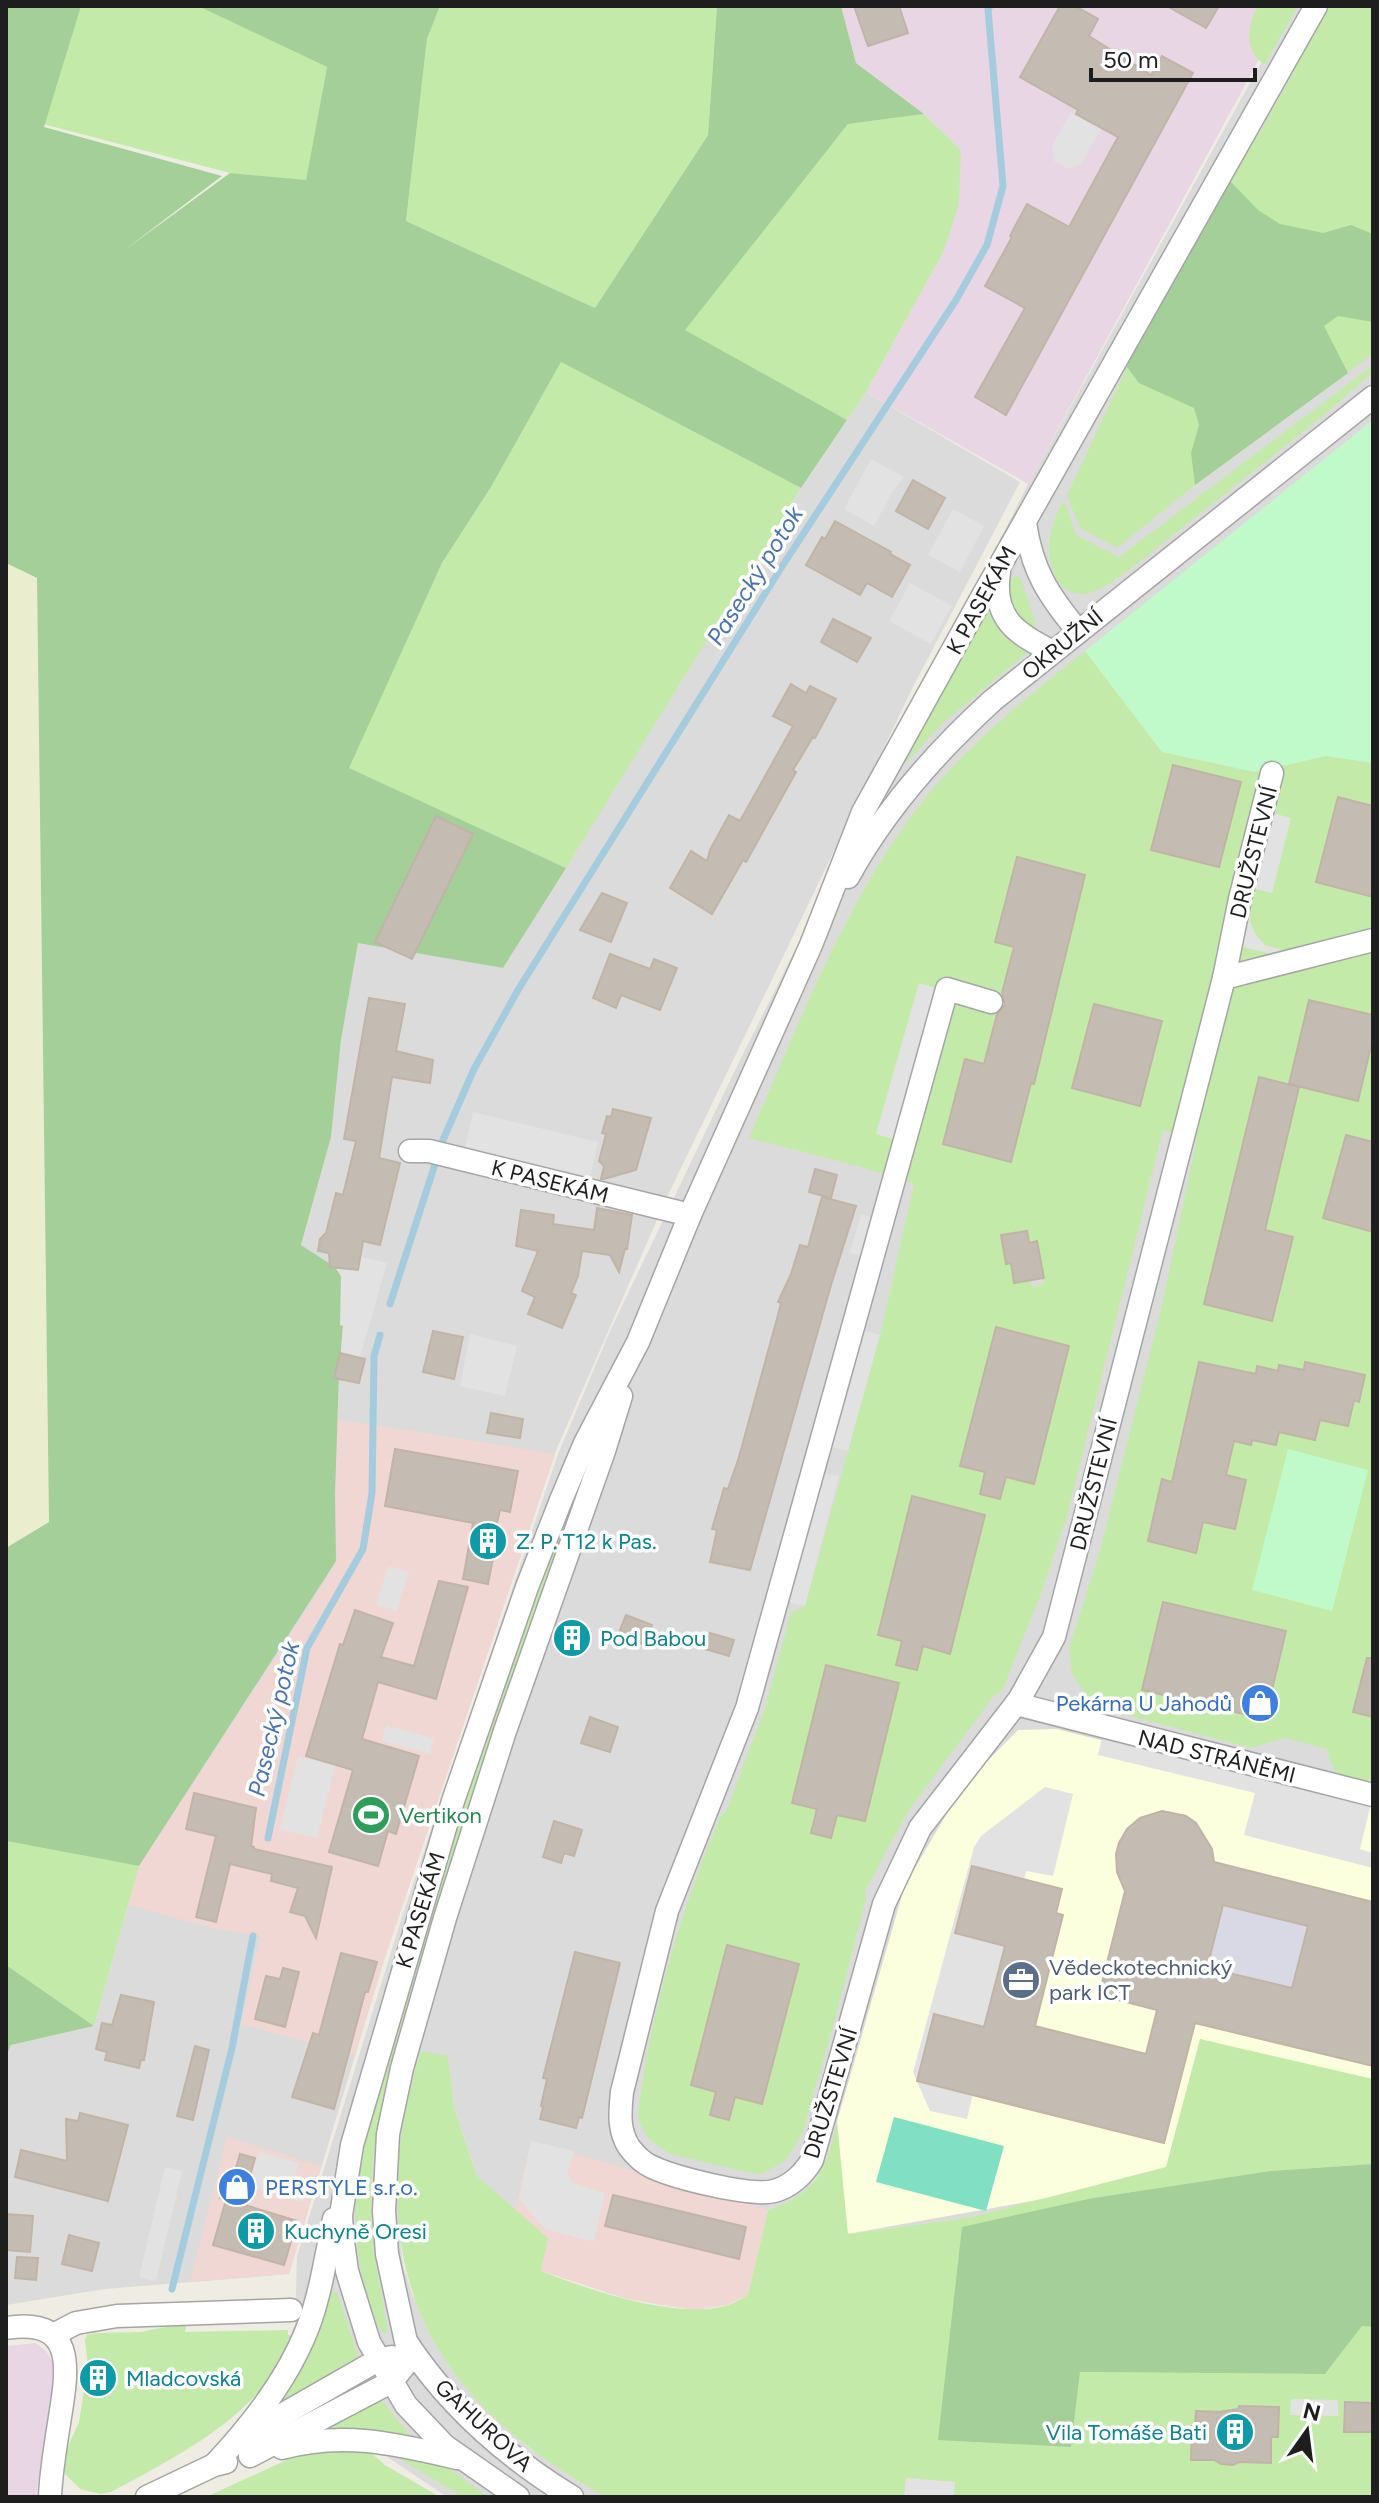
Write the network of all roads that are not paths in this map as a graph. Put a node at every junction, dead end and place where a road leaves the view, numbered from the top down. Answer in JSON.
{"nodes":[{"id":1,"x":1316,"y":6,"type":"edge"},
{"id":2,"x":1373,"y":397,"type":"edge"},
{"id":3,"x":1025,"y":523,"type":"junction"},
{"id":4,"x":1000,"y":565,"type":"junction"},
{"id":5,"x":1078,"y":631,"type":"junction"},
{"id":6,"x":1053,"y":652,"type":"junction"},
{"id":7,"x":1272,"y":773,"type":"dead end"},
{"id":8,"x":1373,"y":940,"type":"edge"},
{"id":9,"x":811,"y":945,"type":"junction"},
{"id":10,"x":1224,"y":978,"type":"junction"},
{"id":11,"x":991,"y":1002,"type":"dead end"},
{"id":12,"x":410,"y":1151,"type":"dead end"},
{"id":13,"x":690,"y":1215,"type":"junction"},
{"id":14,"x":638,"y":1342,"type":"junction"},
{"id":15,"x":1016,"y":1704,"type":"junction"},
{"id":16,"x":1373,"y":1795,"type":"edge"},
{"id":17,"x":350,"y":2151,"type":"junction"},
{"id":18,"x":291,"y":2310,"type":"dead end"},
{"id":19,"x":6,"y":2328,"type":"edge"},
{"id":20,"x":53,"y":2335,"type":"junction"},
{"id":21,"x":413,"y":2357,"type":"junction"},
{"id":22,"x":378,"y":2360,"type":"junction"},
{"id":23,"x":391,"y":2382,"type":"junction"},
{"id":24,"x":244,"y":2448,"type":"junction"},
{"id":25,"x":466,"y":2460,"type":"junction"},
{"id":26,"x":50,"y":2497,"type":"edge"},
{"id":27,"x":147,"y":2497,"type":"edge"},
{"id":28,"x":518,"y":2497,"type":"edge"},
{"id":29,"x":572,"y":2497,"type":"edge"}],
"edges":[{"from":1,"to":3,"type":"street","name":"K PASEKÁM"},
{"from":2,"to":5,"type":"street","name":"OKRUŽNÍ"},
{"from":3,"to":4,"type":"street","name":"K PASEKÁM"},
{"from":3,"to":5,"type":"street"},
{"from":4,"to":6,"type":"street"},
{"from":4,"to":9,"type":"street","name":"K PASEKÁM"},
{"from":5,"to":6,"type":"street","name":"OKRUŽNÍ"},
{"from":6,"to":9,"type":"street","name":"OKRUŽNÍ"},
{"from":7,"to":10,"type":"street","name":"DRUŽSTEVNÍ"},
{"from":8,"to":10,"type":"street"},
{"from":9,"to":13,"type":"street","name":"K PASEKÁM"},
{"from":10,"to":15,"type":"street","name":"DRUŽSTEVNÍ"},
{"from":11,"to":15,"type":"street","name":"DRUŽSTEVNÍ"},
{"from":12,"to":13,"type":"street","name":"K PASEKÁM"},
{"from":13,"to":14,"type":"street","name":"K PASEKÁM"},
{"from":14,"to":17,"type":"street","name":"K PASEKÁM"},
{"from":14,"to":21,"type":"street","name":"K PASEKÁM"},
{"from":15,"to":16,"type":"street","name":"NAD STRÁNĚMI"},
{"from":17,"to":22,"type":"street","name":"K PASEKÁM"},
{"from":17,"to":24,"type":"street"},
{"from":18,"to":20,"type":"street"},
{"from":19,"to":20,"type":"street"},
{"from":20,"to":26,"type":"street"},
{"from":21,"to":22,"type":"street"},
{"from":21,"to":23,"type":"street"},
{"from":21,"to":29,"type":"street","name":"GAHUROVA"},
{"from":22,"to":23,"type":"street","name":"GAHUROVA"},
{"from":22,"to":24,"type":"street"},
{"from":23,"to":24,"type":"street"},
{"from":23,"to":25,"type":"street","name":"GAHUROVA"},
{"from":24,"to":25,"type":"street"},
{"from":24,"to":27,"type":"street"},
{"from":25,"to":28,"type":"street","name":"GAHUROVA"}]}
